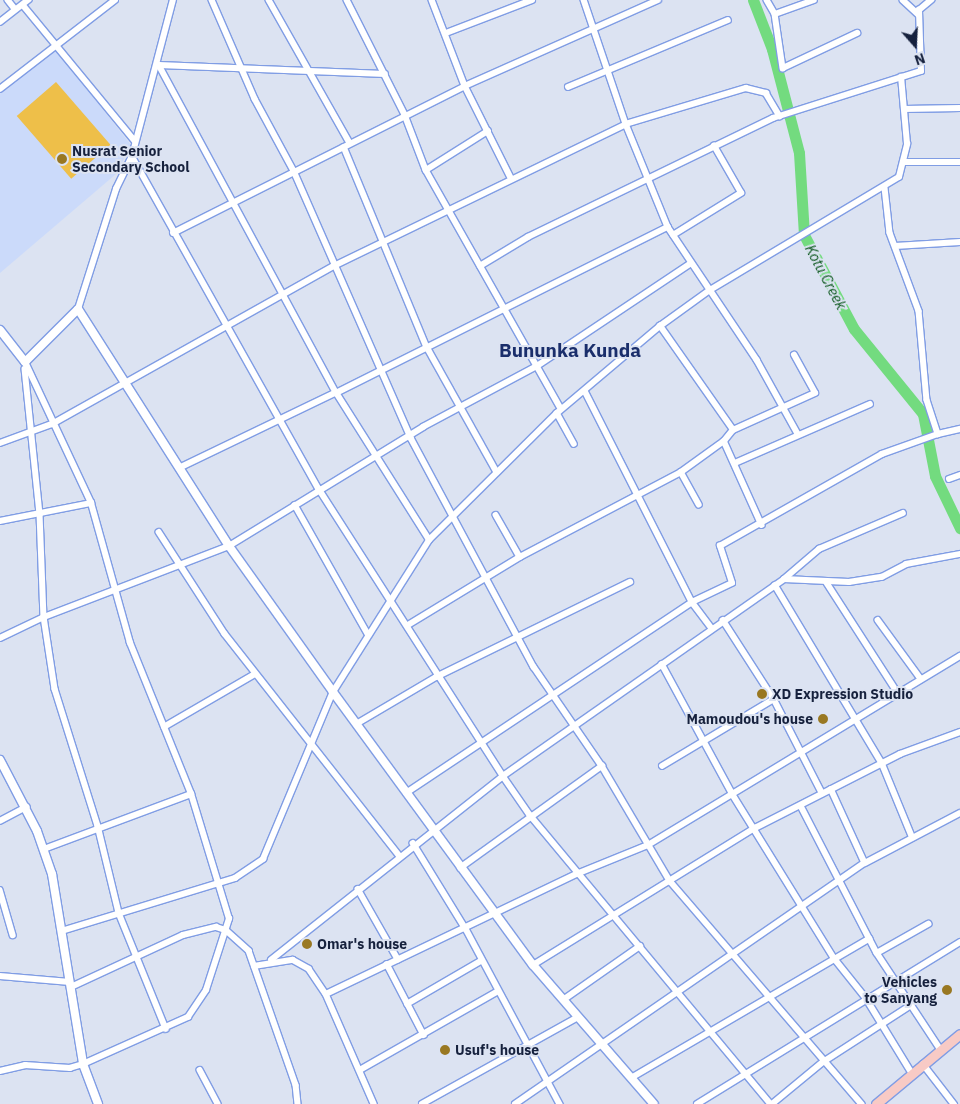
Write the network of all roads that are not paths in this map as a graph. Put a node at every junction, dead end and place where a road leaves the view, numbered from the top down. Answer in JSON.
{"nodes":[{"id":1,"x":8,"y":0,"type":"edge"},
{"id":2,"x":28,"y":0,"type":"edge"},
{"id":3,"x":115,"y":0,"type":"edge"},
{"id":4,"x":173,"y":0,"type":"edge"},
{"id":5,"x":212,"y":0,"type":"edge"},
{"id":6,"x":269,"y":0,"type":"edge"},
{"id":7,"x":347,"y":0,"type":"edge"},
{"id":8,"x":432,"y":0,"type":"edge"},
{"id":9,"x":584,"y":0,"type":"edge"},
{"id":10,"x":658,"y":0,"type":"edge"},
{"id":11,"x":767,"y":0,"type":"edge"},
{"id":12,"x":814,"y":0,"type":"edge"},
{"id":13,"x":903,"y":0,"type":"edge"},
{"id":14,"x":931,"y":0,"type":"edge"},
{"id":15,"x":528,"y":1,"type":"edge"},
{"id":16,"x":23,"y":5,"type":"junction"},
{"id":17,"x":15,"y":9,"type":"junction"},
{"id":18,"x":775,"y":14,"type":"junction"},
{"id":19,"x":919,"y":15,"type":"junction"},
{"id":20,"x":728,"y":20,"type":"dead end"},
{"id":21,"x":0,"y":22,"type":"edge"},
{"id":22,"x":595,"y":27,"type":"junction"},
{"id":23,"x":446,"y":32,"type":"junction"},
{"id":24,"x":857,"y":33,"type":"dead end"},
{"id":25,"x":55,"y":44,"type":"junction"},
{"id":26,"x":159,"y":65,"type":"junction"},
{"id":27,"x":242,"y":70,"type":"junction"},
{"id":28,"x":306,"y":71,"type":"junction"},
{"id":29,"x":610,"y":71,"type":"junction"},
{"id":30,"x":385,"y":74,"type":"junction"},
{"id":31,"x":901,"y":77,"type":"junction"},
{"id":32,"x":465,"y":86,"type":"junction"},
{"id":33,"x":568,"y":87,"type":"dead end"},
{"id":34,"x":0,"y":88,"type":"edge"},
{"id":35,"x":960,"y":108,"type":"edge"},
{"id":36,"x":904,"y":109,"type":"junction"},
{"id":37,"x":405,"y":115,"type":"junction"},
{"id":38,"x":780,"y":116,"type":"junction"},
{"id":39,"x":626,"y":124,"type":"junction"},
{"id":40,"x":488,"y":131,"type":"junction"},
{"id":41,"x":135,"y":141,"type":"junction"},
{"id":42,"x":350,"y":143,"type":"junction"},
{"id":43,"x":714,"y":146,"type":"junction"},
{"id":44,"x":344,"y":147,"type":"junction"},
{"id":45,"x":132,"y":156,"type":"junction"},
{"id":46,"x":903,"y":162,"type":"junction"},
{"id":47,"x":960,"y":162,"type":"edge"},
{"id":48,"x":426,"y":170,"type":"junction"},
{"id":49,"x":294,"y":171,"type":"junction"},
{"id":50,"x":511,"y":178,"type":"junction"},
{"id":51,"x":648,"y":181,"type":"junction"},
{"id":52,"x":885,"y":188,"type":"junction"},
{"id":53,"x":234,"y":201,"type":"junction"},
{"id":54,"x":448,"y":210,"type":"junction"},
{"id":55,"x":668,"y":228,"type":"junction"},
{"id":56,"x":172,"y":233,"type":"junction"},
{"id":57,"x":674,"y":235,"type":"junction"},
{"id":58,"x":384,"y":242,"type":"junction"},
{"id":59,"x":960,"y":242,"type":"edge"},
{"id":60,"x":895,"y":246,"type":"junction"},
{"id":61,"x":690,"y":264,"type":"junction"},
{"id":62,"x":334,"y":266,"type":"junction"},
{"id":63,"x":480,"y":266,"type":"junction"},
{"id":64,"x":710,"y":290,"type":"junction"},
{"id":65,"x":283,"y":294,"type":"junction"},
{"id":66,"x":503,"y":308,"type":"junction"},
{"id":67,"x":78,"y":309,"type":"junction"},
{"id":68,"x":224,"y":324,"type":"junction"},
{"id":69,"x":660,"y":326,"type":"junction"},
{"id":70,"x":0,"y":330,"type":"edge"},
{"id":71,"x":427,"y":347,"type":"junction"},
{"id":72,"x":794,"y":356,"type":"dead end"},
{"id":73,"x":25,"y":362,"type":"junction"},
{"id":74,"x":537,"y":366,"type":"junction"},
{"id":75,"x":380,"y":372,"type":"junction"},
{"id":76,"x":125,"y":384,"type":"junction"},
{"id":77,"x":585,"y":391,"type":"junction"},
{"id":78,"x":336,"y":393,"type":"junction"},
{"id":79,"x":870,"y":404,"type":"dead end"},
{"id":80,"x":786,"y":407,"type":"junction"},
{"id":81,"x":459,"y":408,"type":"junction"},
{"id":82,"x":559,"y":411,"type":"junction"},
{"id":83,"x":282,"y":421,"type":"junction"},
{"id":84,"x":52,"y":424,"type":"junction"},
{"id":85,"x":960,"y":429,"type":"edge"},
{"id":86,"x":733,"y":430,"type":"junction"},
{"id":87,"x":31,"y":434,"type":"junction"},
{"id":88,"x":798,"y":434,"type":"junction"},
{"id":89,"x":938,"y":434,"type":"junction"},
{"id":90,"x":411,"y":438,"type":"junction"},
{"id":91,"x":724,"y":442,"type":"junction"},
{"id":92,"x":0,"y":443,"type":"edge"},
{"id":93,"x":574,"y":444,"type":"dead end"},
{"id":94,"x":374,"y":458,"type":"junction"},
{"id":95,"x":735,"y":463,"type":"junction"},
{"id":96,"x":180,"y":468,"type":"junction"},
{"id":97,"x":497,"y":472,"type":"junction"},
{"id":98,"x":682,"y":472,"type":"junction"},
{"id":99,"x":960,"y":475,"type":"edge"},
{"id":100,"x":949,"y":479,"type":"dead end"},
{"id":101,"x":320,"y":489,"type":"junction"},
{"id":102,"x":640,"y":494,"type":"junction"},
{"id":103,"x":91,"y":503,"type":"junction"},
{"id":104,"x":699,"y":504,"type":"dead end"},
{"id":105,"x":294,"y":505,"type":"junction"},
{"id":106,"x":453,"y":512,"type":"junction"},
{"id":107,"x":903,"y":513,"type":"dead end"},
{"id":108,"x":40,"y":514,"type":"junction"},
{"id":109,"x":496,"y":515,"type":"dead end"},
{"id":110,"x":0,"y":521,"type":"edge"},
{"id":111,"x":762,"y":525,"type":"junction"},
{"id":112,"x":159,"y":532,"type":"dead end"},
{"id":113,"x":429,"y":540,"type":"junction"},
{"id":114,"x":229,"y":546,"type":"junction"},
{"id":115,"x":960,"y":554,"type":"edge"},
{"id":116,"x":520,"y":557,"type":"junction"},
{"id":117,"x":180,"y":568,"type":"junction"},
{"id":118,"x":485,"y":576,"type":"junction"},
{"id":119,"x":784,"y":579,"type":"junction"},
{"id":120,"x":630,"y":582,"type":"dead end"},
{"id":121,"x":827,"y":583,"type":"junction"},
{"id":122,"x":775,"y":585,"type":"junction"},
{"id":123,"x":117,"y":592,"type":"junction"},
{"id":124,"x":391,"y":599,"type":"junction"},
{"id":125,"x":692,"y":602,"type":"junction"},
{"id":126,"x":44,"y":616,"type":"junction"},
{"id":127,"x":722,"y":620,"type":"junction"},
{"id":128,"x":878,"y":620,"type":"dead end"},
{"id":129,"x":408,"y":625,"type":"junction"},
{"id":130,"x":712,"y":627,"type":"junction"},
{"id":131,"x":368,"y":634,"type":"junction"},
{"id":132,"x":0,"y":638,"type":"edge"},
{"id":133,"x":518,"y":638,"type":"junction"},
{"id":134,"x":960,"y":656,"type":"edge"},
{"id":135,"x":662,"y":664,"type":"junction"},
{"id":136,"x":255,"y":674,"type":"junction"},
{"id":137,"x":436,"y":677,"type":"junction"},
{"id":138,"x":921,"y":679,"type":"junction"},
{"id":139,"x":333,"y":692,"type":"junction"},
{"id":140,"x":898,"y":693,"type":"junction"},
{"id":141,"x":553,"y":696,"type":"junction"},
{"id":142,"x":774,"y":700,"type":"junction"},
{"id":143,"x":855,"y":718,"type":"junction"},
{"id":144,"x":358,"y":722,"type":"junction"},
{"id":145,"x":164,"y":727,"type":"junction"},
{"id":146,"x":576,"y":727,"type":"junction"},
{"id":147,"x":960,"y":732,"type":"edge"},
{"id":148,"x":312,"y":740,"type":"junction"},
{"id":149,"x":480,"y":740,"type":"junction"},
{"id":150,"x":705,"y":743,"type":"junction"},
{"id":151,"x":803,"y":752,"type":"junction"},
{"id":152,"x":0,"y":760,"type":"edge"},
{"id":153,"x":882,"y":763,"type":"junction"},
{"id":154,"x":602,"y":766,"type":"junction"},
{"id":155,"x":662,"y":766,"type":"dead end"},
{"id":156,"x":503,"y":776,"type":"junction"},
{"id":157,"x":831,"y":789,"type":"junction"},
{"id":158,"x":406,"y":793,"type":"junction"},
{"id":159,"x":822,"y":793,"type":"junction"},
{"id":160,"x":191,"y":794,"type":"junction"},
{"id":161,"x":733,"y":795,"type":"junction"},
{"id":162,"x":801,"y":806,"type":"junction"},
{"id":163,"x":26,"y":807,"type":"junction"},
{"id":164,"x":960,"y":812,"type":"edge"},
{"id":165,"x":530,"y":815,"type":"junction"},
{"id":166,"x":0,"y":821,"type":"edge"},
{"id":167,"x":98,"y":826,"type":"junction"},
{"id":168,"x":755,"y":828,"type":"junction"},
{"id":169,"x":432,"y":829,"type":"junction"},
{"id":170,"x":912,"y":836,"type":"junction"},
{"id":171,"x":413,"y":843,"type":"junction"},
{"id":172,"x":648,"y":845,"type":"junction"},
{"id":173,"x":44,"y":849,"type":"junction"},
{"id":174,"x":399,"y":855,"type":"junction"},
{"id":175,"x":865,"y":862,"type":"junction"},
{"id":176,"x":460,"y":868,"type":"junction"},
{"id":177,"x":579,"y":873,"type":"junction"},
{"id":178,"x":670,"y":881,"type":"junction"},
{"id":179,"x":840,"y":882,"type":"junction"},
{"id":180,"x":218,"y":883,"type":"junction"},
{"id":181,"x":358,"y":889,"type":"junction"},
{"id":182,"x":0,"y":890,"type":"edge"},
{"id":183,"x":804,"y":907,"type":"junction"},
{"id":184,"x":119,"y":913,"type":"junction"},
{"id":185,"x":496,"y":914,"type":"junction"},
{"id":186,"x":615,"y":917,"type":"junction"},
{"id":187,"x":928,"y":924,"type":"dead end"},
{"id":188,"x":466,"y":929,"type":"junction"},
{"id":189,"x":226,"y":930,"type":"junction"},
{"id":190,"x":62,"y":931,"type":"junction"},
{"id":191,"x":13,"y":935,"type":"dead end"},
{"id":192,"x":869,"y":939,"type":"junction"},
{"id":193,"x":960,"y":942,"type":"edge"},
{"id":194,"x":640,"y":946,"type":"junction"},
{"id":195,"x":877,"y":953,"type":"junction"},
{"id":196,"x":733,"y":955,"type":"junction"},
{"id":197,"x":138,"y":958,"type":"junction"},
{"id":198,"x":834,"y":958,"type":"junction"},
{"id":199,"x":398,"y":959,"type":"junction"},
{"id":200,"x":271,"y":960,"type":"junction"},
{"id":201,"x":481,"y":961,"type":"junction"},
{"id":202,"x":387,"y":964,"type":"junction"},
{"id":203,"x":254,"y":966,"type":"junction"},
{"id":204,"x":533,"y":966,"type":"junction"},
{"id":205,"x":0,"y":976,"type":"edge"},
{"id":206,"x":895,"y":981,"type":"junction"},
{"id":207,"x":70,"y":985,"type":"junction"},
{"id":208,"x":678,"y":991,"type":"junction"},
{"id":209,"x":497,"y":992,"type":"junction"},
{"id":210,"x":326,"y":994,"type":"junction"},
{"id":211,"x":769,"y":998,"type":"junction"},
{"id":212,"x":866,"y":998,"type":"junction"},
{"id":213,"x":563,"y":1000,"type":"junction"},
{"id":214,"x":407,"y":1004,"type":"junction"},
{"id":215,"x":911,"y":1005,"type":"junction"},
{"id":216,"x":578,"y":1017,"type":"junction"},
{"id":217,"x":883,"y":1023,"type":"junction"},
{"id":218,"x":166,"y":1029,"type":"junction"},
{"id":219,"x":710,"y":1032,"type":"junction"},
{"id":220,"x":960,"y":1034,"type":"edge"},
{"id":221,"x":424,"y":1035,"type":"junction"},
{"id":222,"x":803,"y":1038,"type":"junction"},
{"id":223,"x":527,"y":1044,"type":"junction"},
{"id":224,"x":602,"y":1045,"type":"junction"},
{"id":225,"x":941,"y":1050,"type":"junction"},
{"id":226,"x":824,"y":1062,"type":"junction"},
{"id":227,"x":84,"y":1064,"type":"junction"},
{"id":228,"x":922,"y":1064,"type":"junction"},
{"id":229,"x":200,"y":1070,"type":"dead end"},
{"id":230,"x":360,"y":1070,"type":"junction"},
{"id":231,"x":0,"y":1072,"type":"edge"},
{"id":232,"x":744,"y":1073,"type":"junction"},
{"id":233,"x":912,"y":1073,"type":"junction"},
{"id":234,"x":632,"y":1078,"type":"junction"},
{"id":235,"x":548,"y":1082,"type":"junction"},
{"id":236,"x":98,"y":1104,"type":"edge"},
{"id":237,"x":218,"y":1104,"type":"edge"},
{"id":238,"x":298,"y":1104,"type":"edge"},
{"id":239,"x":374,"y":1104,"type":"edge"},
{"id":240,"x":422,"y":1104,"type":"edge"},
{"id":241,"x":515,"y":1104,"type":"edge"},
{"id":242,"x":560,"y":1104,"type":"edge"},
{"id":243,"x":654,"y":1104,"type":"edge"},
{"id":244,"x":697,"y":1104,"type":"edge"},
{"id":245,"x":772,"y":1104,"type":"edge"},
{"id":246,"x":862,"y":1104,"type":"edge"},
{"id":247,"x":876,"y":1104,"type":"edge"},
{"id":248,"x":954,"y":1104,"type":"edge"}],
"edges":[{"from":1,"to":17,"type":"street"},
{"from":2,"to":16,"type":"street"},
{"from":3,"to":25,"type":"street"},
{"from":4,"to":26,"type":"street"},
{"from":5,"to":27,"type":"street"},
{"from":6,"to":28,"type":"street"},
{"from":7,"to":30,"type":"street"},
{"from":8,"to":23,"type":"street"},
{"from":9,"to":22,"type":"street"},
{"from":10,"to":22,"type":"street"},
{"from":11,"to":18,"type":"street"},
{"from":12,"to":18,"type":"street"},
{"from":13,"to":19,"type":"street"},
{"from":14,"to":19,"type":"street"},
{"from":15,"to":23,"type":"street"},
{"from":16,"to":17,"type":"street"},
{"from":16,"to":25,"type":"street"},
{"from":17,"to":21,"type":"street"},
{"from":18,"to":24,"type":"street"},
{"from":19,"to":31,"type":"street"},
{"from":20,"to":29,"type":"street"},
{"from":22,"to":29,"type":"street"},
{"from":22,"to":32,"type":"street"},
{"from":23,"to":32,"type":"street"},
{"from":25,"to":34,"type":"street"},
{"from":25,"to":41,"type":"street"},
{"from":26,"to":27,"type":"street"},
{"from":26,"to":41,"type":"street"},
{"from":26,"to":53,"type":"street"},
{"from":27,"to":28,"type":"street"},
{"from":27,"to":49,"type":"street"},
{"from":28,"to":30,"type":"street"},
{"from":28,"to":42,"type":"street"},
{"from":29,"to":33,"type":"street"},
{"from":29,"to":39,"type":"street"},
{"from":30,"to":37,"type":"street"},
{"from":31,"to":36,"type":"street"},
{"from":31,"to":38,"type":"street"},
{"from":32,"to":37,"type":"street"},
{"from":32,"to":40,"type":"street"},
{"from":35,"to":36,"type":"street"},
{"from":36,"to":46,"type":"street"},
{"from":37,"to":42,"type":"street"},
{"from":37,"to":48,"type":"street"},
{"from":38,"to":39,"type":"street"},
{"from":38,"to":43,"type":"street"},
{"from":39,"to":50,"type":"street"},
{"from":39,"to":51,"type":"street"},
{"from":40,"to":48,"type":"street"},
{"from":40,"to":50,"type":"street"},
{"from":41,"to":45,"type":"street"},
{"from":42,"to":44,"type":"street"},
{"from":43,"to":51,"type":"street"},
{"from":43,"to":57,"type":"street"},
{"from":44,"to":49,"type":"street"},
{"from":44,"to":58,"type":"street"},
{"from":45,"to":56,"type":"street"},
{"from":45,"to":67,"type":"street"},
{"from":46,"to":47,"type":"street"},
{"from":46,"to":52,"type":"street"},
{"from":48,"to":54,"type":"street"},
{"from":49,"to":53,"type":"street"},
{"from":49,"to":62,"type":"street"},
{"from":50,"to":54,"type":"street"},
{"from":51,"to":55,"type":"street"},
{"from":51,"to":63,"type":"street"},
{"from":52,"to":60,"type":"street"},
{"from":52,"to":64,"type":"street"},
{"from":53,"to":56,"type":"street"},
{"from":53,"to":65,"type":"street"},
{"from":54,"to":58,"type":"street"},
{"from":54,"to":63,"type":"street"},
{"from":55,"to":57,"type":"street"},
{"from":55,"to":66,"type":"street"},
{"from":56,"to":68,"type":"street"},
{"from":57,"to":61,"type":"street"},
{"from":58,"to":62,"type":"street"},
{"from":58,"to":71,"type":"street"},
{"from":59,"to":60,"type":"street"},
{"from":60,"to":89,"type":"street"},
{"from":61,"to":64,"type":"street"},
{"from":61,"to":74,"type":"street"},
{"from":62,"to":65,"type":"street"},
{"from":62,"to":75,"type":"street"},
{"from":63,"to":66,"type":"street"},
{"from":64,"to":69,"type":"street"},
{"from":64,"to":80,"type":"street"},
{"from":65,"to":68,"type":"street"},
{"from":65,"to":78,"type":"street"},
{"from":66,"to":71,"type":"street"},
{"from":66,"to":74,"type":"street"},
{"from":67,"to":73,"type":"street"},
{"from":67,"to":76,"type":"street"},
{"from":68,"to":76,"type":"street"},
{"from":68,"to":83,"type":"street"},
{"from":69,"to":77,"type":"street"},
{"from":69,"to":86,"type":"street"},
{"from":70,"to":73,"type":"street"},
{"from":71,"to":75,"type":"street"},
{"from":71,"to":81,"type":"street"},
{"from":72,"to":80,"type":"street"},
{"from":73,"to":84,"type":"street"},
{"from":73,"to":87,"type":"street"},
{"from":74,"to":81,"type":"street"},
{"from":74,"to":82,"type":"street"},
{"from":75,"to":78,"type":"street"},
{"from":75,"to":90,"type":"street"},
{"from":76,"to":84,"type":"street"},
{"from":76,"to":96,"type":"street"},
{"from":77,"to":82,"type":"street"},
{"from":77,"to":102,"type":"street"},
{"from":78,"to":83,"type":"street"},
{"from":78,"to":94,"type":"street"},
{"from":79,"to":88,"type":"street"},
{"from":80,"to":86,"type":"street"},
{"from":80,"to":88,"type":"street"},
{"from":81,"to":90,"type":"street"},
{"from":81,"to":97,"type":"street"},
{"from":82,"to":93,"type":"street"},
{"from":82,"to":97,"type":"street"},
{"from":83,"to":96,"type":"street"},
{"from":83,"to":101,"type":"street"},
{"from":84,"to":87,"type":"street"},
{"from":84,"to":103,"type":"street"},
{"from":85,"to":89,"type":"street"},
{"from":86,"to":91,"type":"street"},
{"from":87,"to":92,"type":"street"},
{"from":87,"to":108,"type":"street"},
{"from":88,"to":95,"type":"street"},
{"from":89,"to":111,"type":"street"},
{"from":90,"to":94,"type":"street"},
{"from":90,"to":106,"type":"street"},
{"from":91,"to":95,"type":"street"},
{"from":91,"to":98,"type":"street"},
{"from":94,"to":101,"type":"street"},
{"from":94,"to":113,"type":"street"},
{"from":95,"to":111,"type":"street"},
{"from":96,"to":114,"type":"street"},
{"from":97,"to":106,"type":"street"},
{"from":98,"to":102,"type":"street"},
{"from":98,"to":104,"type":"street"},
{"from":99,"to":100,"type":"street"},
{"from":101,"to":105,"type":"street"},
{"from":101,"to":124,"type":"street"},
{"from":102,"to":116,"type":"street"},
{"from":102,"to":125,"type":"street"},
{"from":103,"to":108,"type":"street"},
{"from":103,"to":123,"type":"street"},
{"from":105,"to":114,"type":"street"},
{"from":105,"to":131,"type":"street"},
{"from":106,"to":113,"type":"street"},
{"from":106,"to":118,"type":"street"},
{"from":107,"to":119,"type":"street"},
{"from":108,"to":110,"type":"street"},
{"from":108,"to":126,"type":"street"},
{"from":109,"to":116,"type":"street"},
{"from":111,"to":125,"type":"street"},
{"from":112,"to":117,"type":"street"},
{"from":113,"to":124,"type":"street"},
{"from":114,"to":117,"type":"street"},
{"from":114,"to":139,"type":"street"},
{"from":115,"to":121,"type":"street"},
{"from":116,"to":118,"type":"street"},
{"from":117,"to":123,"type":"street"},
{"from":117,"to":136,"type":"street"},
{"from":118,"to":129,"type":"street"},
{"from":118,"to":133,"type":"street"},
{"from":119,"to":121,"type":"street"},
{"from":119,"to":122,"type":"street"},
{"from":120,"to":133,"type":"street"},
{"from":121,"to":140,"type":"street"},
{"from":122,"to":127,"type":"street"},
{"from":122,"to":143,"type":"street"},
{"from":123,"to":126,"type":"street"},
{"from":123,"to":145,"type":"street"},
{"from":124,"to":129,"type":"street"},
{"from":124,"to":131,"type":"street"},
{"from":125,"to":130,"type":"street"},
{"from":125,"to":141,"type":"street"},
{"from":126,"to":132,"type":"street"},
{"from":126,"to":167,"type":"street"},
{"from":127,"to":130,"type":"street"},
{"from":127,"to":142,"type":"street"},
{"from":128,"to":138,"type":"street"},
{"from":129,"to":137,"type":"street"},
{"from":130,"to":135,"type":"street"},
{"from":131,"to":139,"type":"street"},
{"from":133,"to":137,"type":"street"},
{"from":133,"to":141,"type":"street"},
{"from":134,"to":138,"type":"street"},
{"from":135,"to":146,"type":"street"},
{"from":135,"to":150,"type":"street"},
{"from":136,"to":145,"type":"street"},
{"from":136,"to":148,"type":"street"},
{"from":137,"to":144,"type":"street"},
{"from":137,"to":149,"type":"street"},
{"from":138,"to":140,"type":"street"},
{"from":139,"to":144,"type":"street"},
{"from":139,"to":148,"type":"street"},
{"from":140,"to":143,"type":"street"},
{"from":141,"to":146,"type":"street"},
{"from":141,"to":149,"type":"street"},
{"from":142,"to":150,"type":"street"},
{"from":142,"to":151,"type":"street"},
{"from":143,"to":151,"type":"street"},
{"from":143,"to":153,"type":"street"},
{"from":144,"to":158,"type":"street"},
{"from":145,"to":160,"type":"street"},
{"from":146,"to":154,"type":"street"},
{"from":146,"to":156,"type":"street"},
{"from":147,"to":153,"type":"street"},
{"from":148,"to":174,"type":"street"},
{"from":148,"to":180,"type":"street"},
{"from":149,"to":156,"type":"street"},
{"from":149,"to":158,"type":"street"},
{"from":150,"to":155,"type":"street"},
{"from":150,"to":161,"type":"street"},
{"from":151,"to":159,"type":"street"},
{"from":151,"to":161,"type":"street"},
{"from":152,"to":163,"type":"street"},
{"from":153,"to":157,"type":"street"},
{"from":153,"to":170,"type":"street"},
{"from":154,"to":165,"type":"street"},
{"from":154,"to":172,"type":"street"},
{"from":156,"to":165,"type":"street"},
{"from":156,"to":169,"type":"street"},
{"from":157,"to":159,"type":"street"},
{"from":157,"to":175,"type":"street"},
{"from":158,"to":169,"type":"street"},
{"from":159,"to":162,"type":"street"},
{"from":160,"to":167,"type":"street"},
{"from":160,"to":180,"type":"street"},
{"from":161,"to":168,"type":"street"},
{"from":161,"to":172,"type":"street"},
{"from":162,"to":168,"type":"street"},
{"from":162,"to":179,"type":"street"},
{"from":163,"to":166,"type":"street"},
{"from":163,"to":173,"type":"street"},
{"from":164,"to":170,"type":"street"},
{"from":165,"to":176,"type":"street"},
{"from":165,"to":177,"type":"street"},
{"from":167,"to":173,"type":"street"},
{"from":167,"to":184,"type":"street"},
{"from":168,"to":178,"type":"street"},
{"from":168,"to":183,"type":"street"},
{"from":169,"to":171,"type":"street"},
{"from":169,"to":176,"type":"street"},
{"from":170,"to":175,"type":"street"},
{"from":171,"to":174,"type":"street"},
{"from":171,"to":188,"type":"street"},
{"from":172,"to":177,"type":"street"},
{"from":172,"to":178,"type":"street"},
{"from":173,"to":190,"type":"street"},
{"from":174,"to":181,"type":"street"},
{"from":175,"to":179,"type":"street"},
{"from":176,"to":185,"type":"street"},
{"from":177,"to":185,"type":"street"},
{"from":177,"to":186,"type":"street"},
{"from":178,"to":186,"type":"street"},
{"from":178,"to":196,"type":"street"},
{"from":179,"to":183,"type":"street"},
{"from":179,"to":192,"type":"street"},
{"from":180,"to":184,"type":"street"},
{"from":180,"to":189,"type":"street"},
{"from":181,"to":199,"type":"street"},
{"from":181,"to":200,"type":"street"},
{"from":182,"to":191,"type":"street"},
{"from":183,"to":196,"type":"street"},
{"from":183,"to":198,"type":"street"},
{"from":184,"to":190,"type":"street"},
{"from":184,"to":197,"type":"street"},
{"from":185,"to":188,"type":"street"},
{"from":185,"to":204,"type":"street"},
{"from":186,"to":194,"type":"street"},
{"from":186,"to":204,"type":"street"},
{"from":187,"to":195,"type":"street"},
{"from":188,"to":199,"type":"street"},
{"from":188,"to":201,"type":"street"},
{"from":189,"to":197,"type":"street"},
{"from":189,"to":203,"type":"street"},
{"from":189,"to":218,"type":"street"},
{"from":190,"to":207,"type":"street"},
{"from":192,"to":195,"type":"street"},
{"from":192,"to":198,"type":"street"},
{"from":193,"to":206,"type":"street"},
{"from":194,"to":208,"type":"street"},
{"from":194,"to":213,"type":"street"},
{"from":195,"to":206,"type":"street"},
{"from":196,"to":208,"type":"street"},
{"from":196,"to":211,"type":"street"},
{"from":197,"to":207,"type":"street"},
{"from":197,"to":218,"type":"street"},
{"from":198,"to":211,"type":"street"},
{"from":198,"to":212,"type":"street"},
{"from":199,"to":202,"type":"street"},
{"from":200,"to":203,"type":"street"},
{"from":200,"to":210,"type":"street"},
{"from":201,"to":209,"type":"street"},
{"from":201,"to":214,"type":"street"},
{"from":202,"to":210,"type":"street"},
{"from":202,"to":214,"type":"street"},
{"from":203,"to":238,"type":"street"},
{"from":204,"to":213,"type":"street"},
{"from":205,"to":207,"type":"street"},
{"from":206,"to":212,"type":"street"},
{"from":206,"to":215,"type":"street"},
{"from":207,"to":227,"type":"street"},
{"from":208,"to":219,"type":"street"},
{"from":208,"to":224,"type":"street"},
{"from":209,"to":221,"type":"street"},
{"from":209,"to":223,"type":"street"},
{"from":210,"to":230,"type":"street"},
{"from":211,"to":219,"type":"street"},
{"from":211,"to":222,"type":"street"},
{"from":212,"to":217,"type":"street"},
{"from":212,"to":222,"type":"street"},
{"from":213,"to":216,"type":"street"},
{"from":214,"to":221,"type":"street"},
{"from":215,"to":217,"type":"street"},
{"from":215,"to":225,"type":"street"},
{"from":216,"to":223,"type":"street"},
{"from":216,"to":224,"type":"street"},
{"from":217,"to":226,"type":"street"},
{"from":217,"to":233,"type":"street"},
{"from":218,"to":227,"type":"street"},
{"from":219,"to":232,"type":"street"},
{"from":219,"to":234,"type":"street"},
{"from":220,"to":225,"type":"main road"},
{"from":221,"to":230,"type":"street"},
{"from":222,"to":226,"type":"street"},
{"from":222,"to":232,"type":"street"},
{"from":223,"to":235,"type":"street"},
{"from":223,"to":240,"type":"street"},
{"from":224,"to":234,"type":"street"},
{"from":224,"to":235,"type":"street"},
{"from":225,"to":228,"type":"main road"},
{"from":226,"to":245,"type":"street"},
{"from":226,"to":246,"type":"street"},
{"from":227,"to":231,"type":"street"},
{"from":227,"to":236,"type":"street"},
{"from":228,"to":233,"type":"main road"},
{"from":228,"to":248,"type":"street"},
{"from":229,"to":237,"type":"street"},
{"from":230,"to":239,"type":"street"},
{"from":232,"to":244,"type":"street"},
{"from":232,"to":245,"type":"street"},
{"from":233,"to":247,"type":"main road"},
{"from":234,"to":243,"type":"street"},
{"from":235,"to":241,"type":"street"},
{"from":235,"to":242,"type":"street"}]}
